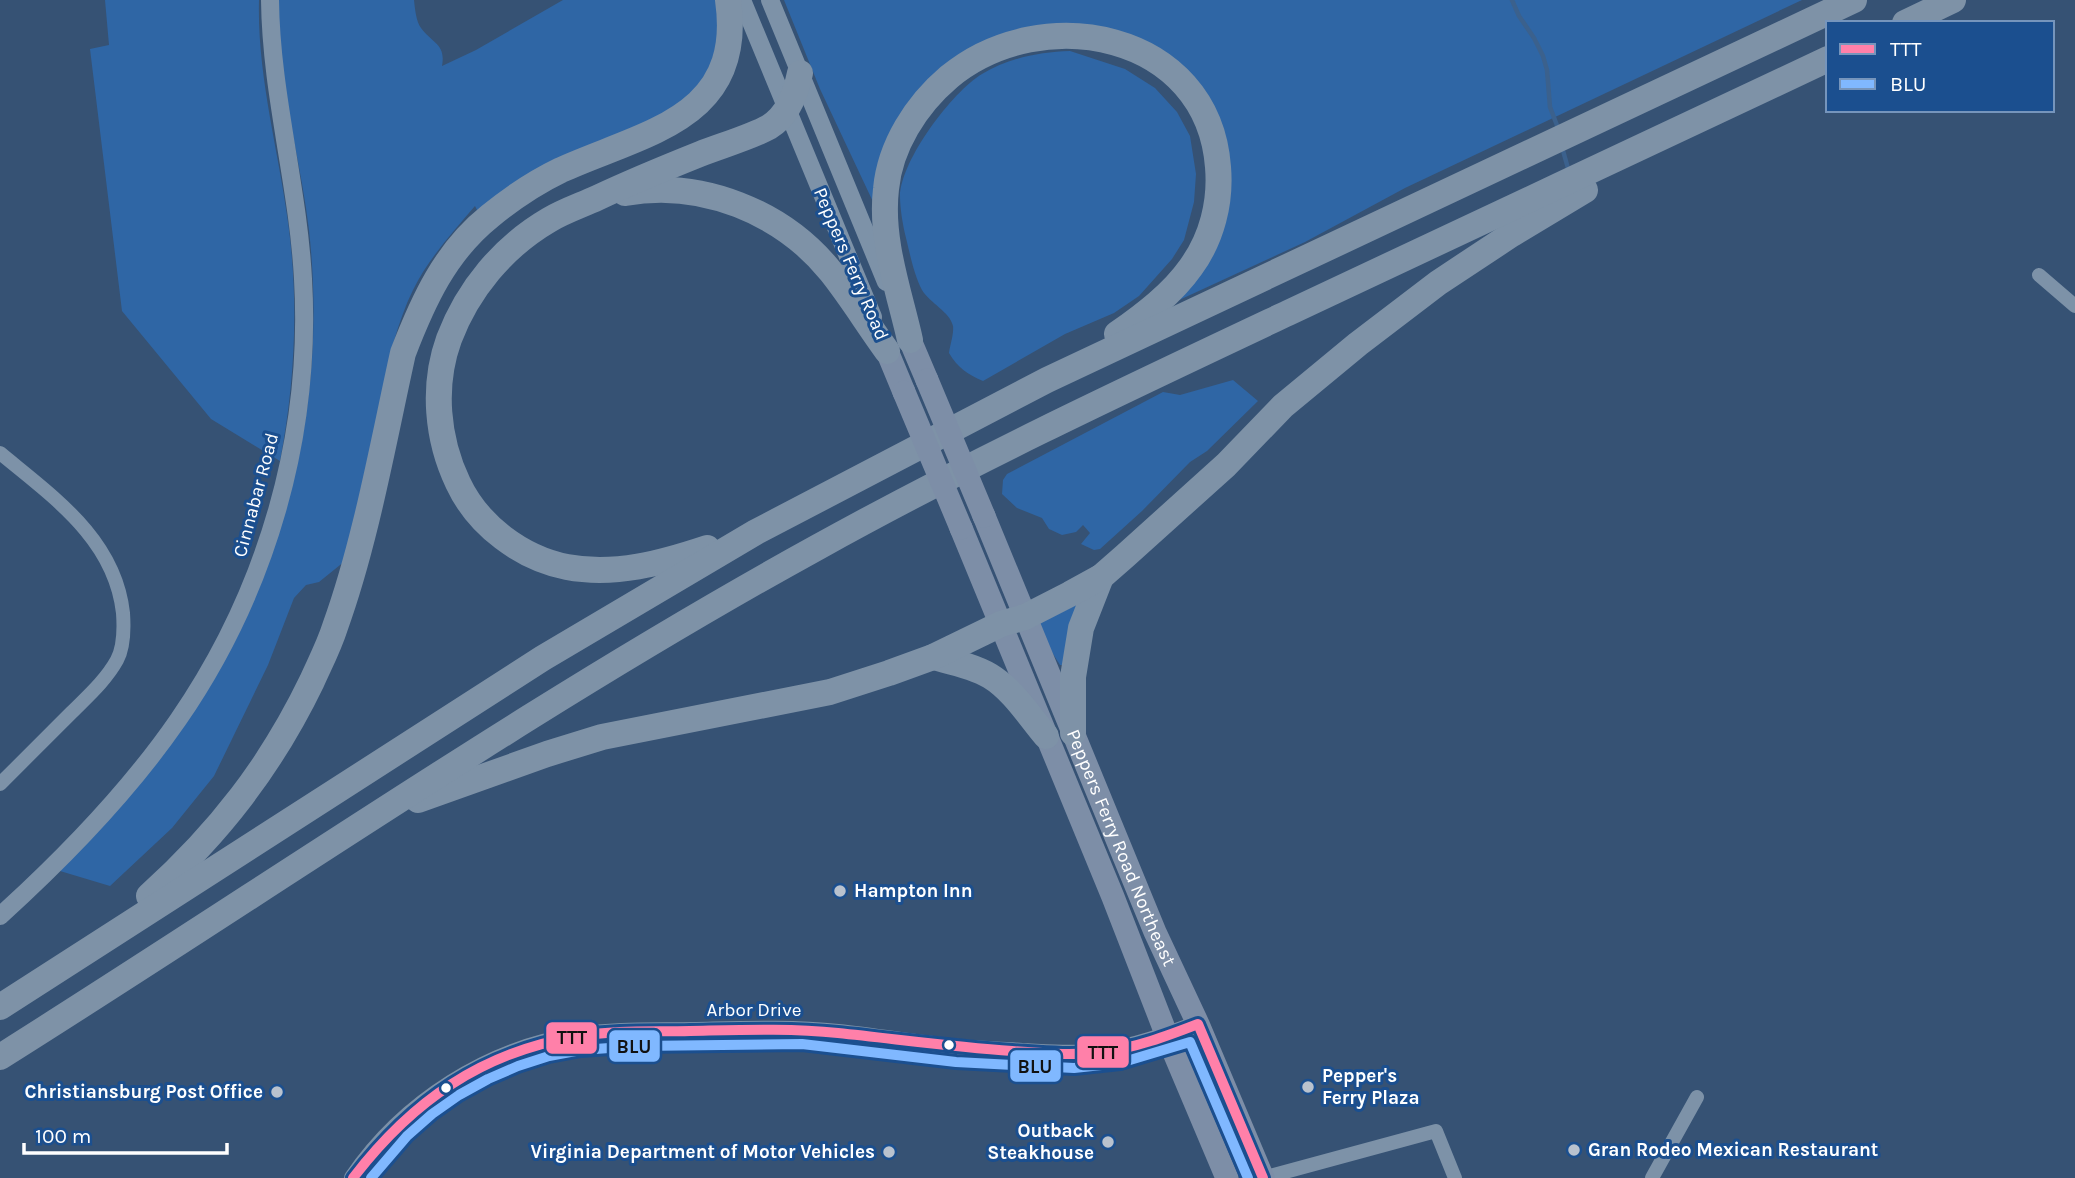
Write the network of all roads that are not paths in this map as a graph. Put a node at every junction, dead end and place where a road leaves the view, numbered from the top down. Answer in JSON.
{"nodes":[{"id":1,"x":270,"y":0,"type":"edge"},
{"id":2,"x":728,"y":0,"type":"edge"},
{"id":3,"x":742,"y":0,"type":"edge"},
{"id":4,"x":770,"y":0,"type":"edge"},
{"id":5,"x":1854,"y":0,"type":"edge"},
{"id":6,"x":1953,"y":0,"type":"edge"},
{"id":7,"x":1909,"y":21,"type":"edge"},
{"id":8,"x":1826,"y":60,"type":"edge"},
{"id":9,"x":800,"y":74,"type":"junction"},
{"id":10,"x":787,"y":108,"type":"junction"},
{"id":11,"x":1661,"y":137,"type":"junction"},
{"id":12,"x":576,"y":208,"type":"junction"},
{"id":13,"x":2039,"y":275,"type":"dead end"},
{"id":14,"x":2075,"y":306,"type":"edge"},
{"id":15,"x":899,"y":345,"type":"junction"},
{"id":16,"x":1047,"y":380,"type":"junction"},
{"id":17,"x":0,"y":453,"type":"edge"},
{"id":18,"x":984,"y":516,"type":"joint"},
{"id":19,"x":961,"y":528,"type":"joint"},
{"id":20,"x":755,"y":532,"type":"junction"},
{"id":21,"x":1101,"y":577,"type":"junction"},
{"id":22,"x":1013,"y":621,"type":"junction"},
{"id":23,"x":933,"y":657,"type":"junction"},
{"id":24,"x":1073,"y":733,"type":"junction"},
{"id":25,"x":1046,"y":736,"type":"junction"},
{"id":26,"x":0,"y":784,"type":"edge"},
{"id":27,"x":371,"y":818,"type":"junction"},
{"id":28,"x":0,"y":916,"type":"edge"},
{"id":29,"x":46,"y":977,"type":"junction"},
{"id":30,"x":0,"y":1007,"type":"edge"},
{"id":31,"x":1198,"y":1024,"type":"junction"},
{"id":32,"x":1167,"y":1036,"type":"junction"},
{"id":33,"x":0,"y":1057,"type":"edge"},
{"id":34,"x":1697,"y":1097,"type":"dead end"},
{"id":35,"x":353,"y":1178,"type":"edge"},
{"id":36,"x":1227,"y":1178,"type":"edge"},
{"id":37,"x":1263,"y":1178,"type":"edge"},
{"id":38,"x":1455,"y":1178,"type":"edge"},
{"id":39,"x":1652,"y":1178,"type":"edge"}],
"edges":[{"from":1,"to":28,"type":"street","name":"Cinnabar Road"},
{"from":2,"to":29,"type":"highway"},
{"from":3,"to":10,"type":"street","name":"Peppers Ferry Road"},
{"from":4,"to":9,"type":"street","name":"Peppers Ferry Road"},
{"from":5,"to":16,"type":"highway"},
{"from":6,"to":7,"type":"highway"},
{"from":8,"to":11,"type":"highway"},
{"from":9,"to":10,"type":"highway"},
{"from":9,"to":15,"type":"street","name":"Peppers Ferry Road"},
{"from":10,"to":12,"type":"highway"},
{"from":10,"to":15,"type":"street","name":"Peppers Ferry Road"},
{"from":11,"to":21,"type":"highway"},
{"from":11,"to":27,"type":"highway"},
{"from":12,"to":15,"type":"highway"},
{"from":12,"to":20,"type":"highway"},
{"from":13,"to":14,"type":"street"},
{"from":15,"to":16,"type":"highway"},
{"from":15,"to":18,"type":"main road","name":"Peppers Ferry Road","bridge":true},
{"from":15,"to":19,"type":"main road","name":"Peppers Ferry Road","bridge":true},
{"from":16,"to":20,"type":"highway"},
{"from":17,"to":26,"type":"street"},
{"from":18,"to":22,"type":"main road","name":"Peppers Ferry Road Northeast"},
{"from":19,"to":22,"type":"main road","name":"Peppers Ferry Road Northeast"},
{"from":20,"to":29,"type":"highway"},
{"from":21,"to":22,"type":"highway"},
{"from":21,"to":24,"type":"highway"},
{"from":22,"to":23,"type":"highway"},
{"from":22,"to":24,"type":"main road","name":"Peppers Ferry Road Northeast"},
{"from":22,"to":25,"type":"main road","name":"Peppers Ferry Road Northeast"},
{"from":23,"to":25,"type":"highway"},
{"from":23,"to":27,"type":"highway"},
{"from":24,"to":31,"type":"main road","name":"Peppers Ferry Road Northeast"},
{"from":25,"to":32,"type":"main road","name":"Peppers Ferry Road Northeast"},
{"from":27,"to":33,"type":"highway"},
{"from":29,"to":30,"type":"highway"},
{"from":31,"to":32,"type":"street","name":"Arbor Drive"},
{"from":31,"to":37,"type":"main road","name":"Peppers Ferry Road Northeast"},
{"from":32,"to":35,"type":"street","name":"Arbor Drive"},
{"from":32,"to":36,"type":"main road","name":"Peppers Ferry Road Northeast"},
{"from":34,"to":39,"type":"street"},
{"from":37,"to":38,"type":"street"}]}
